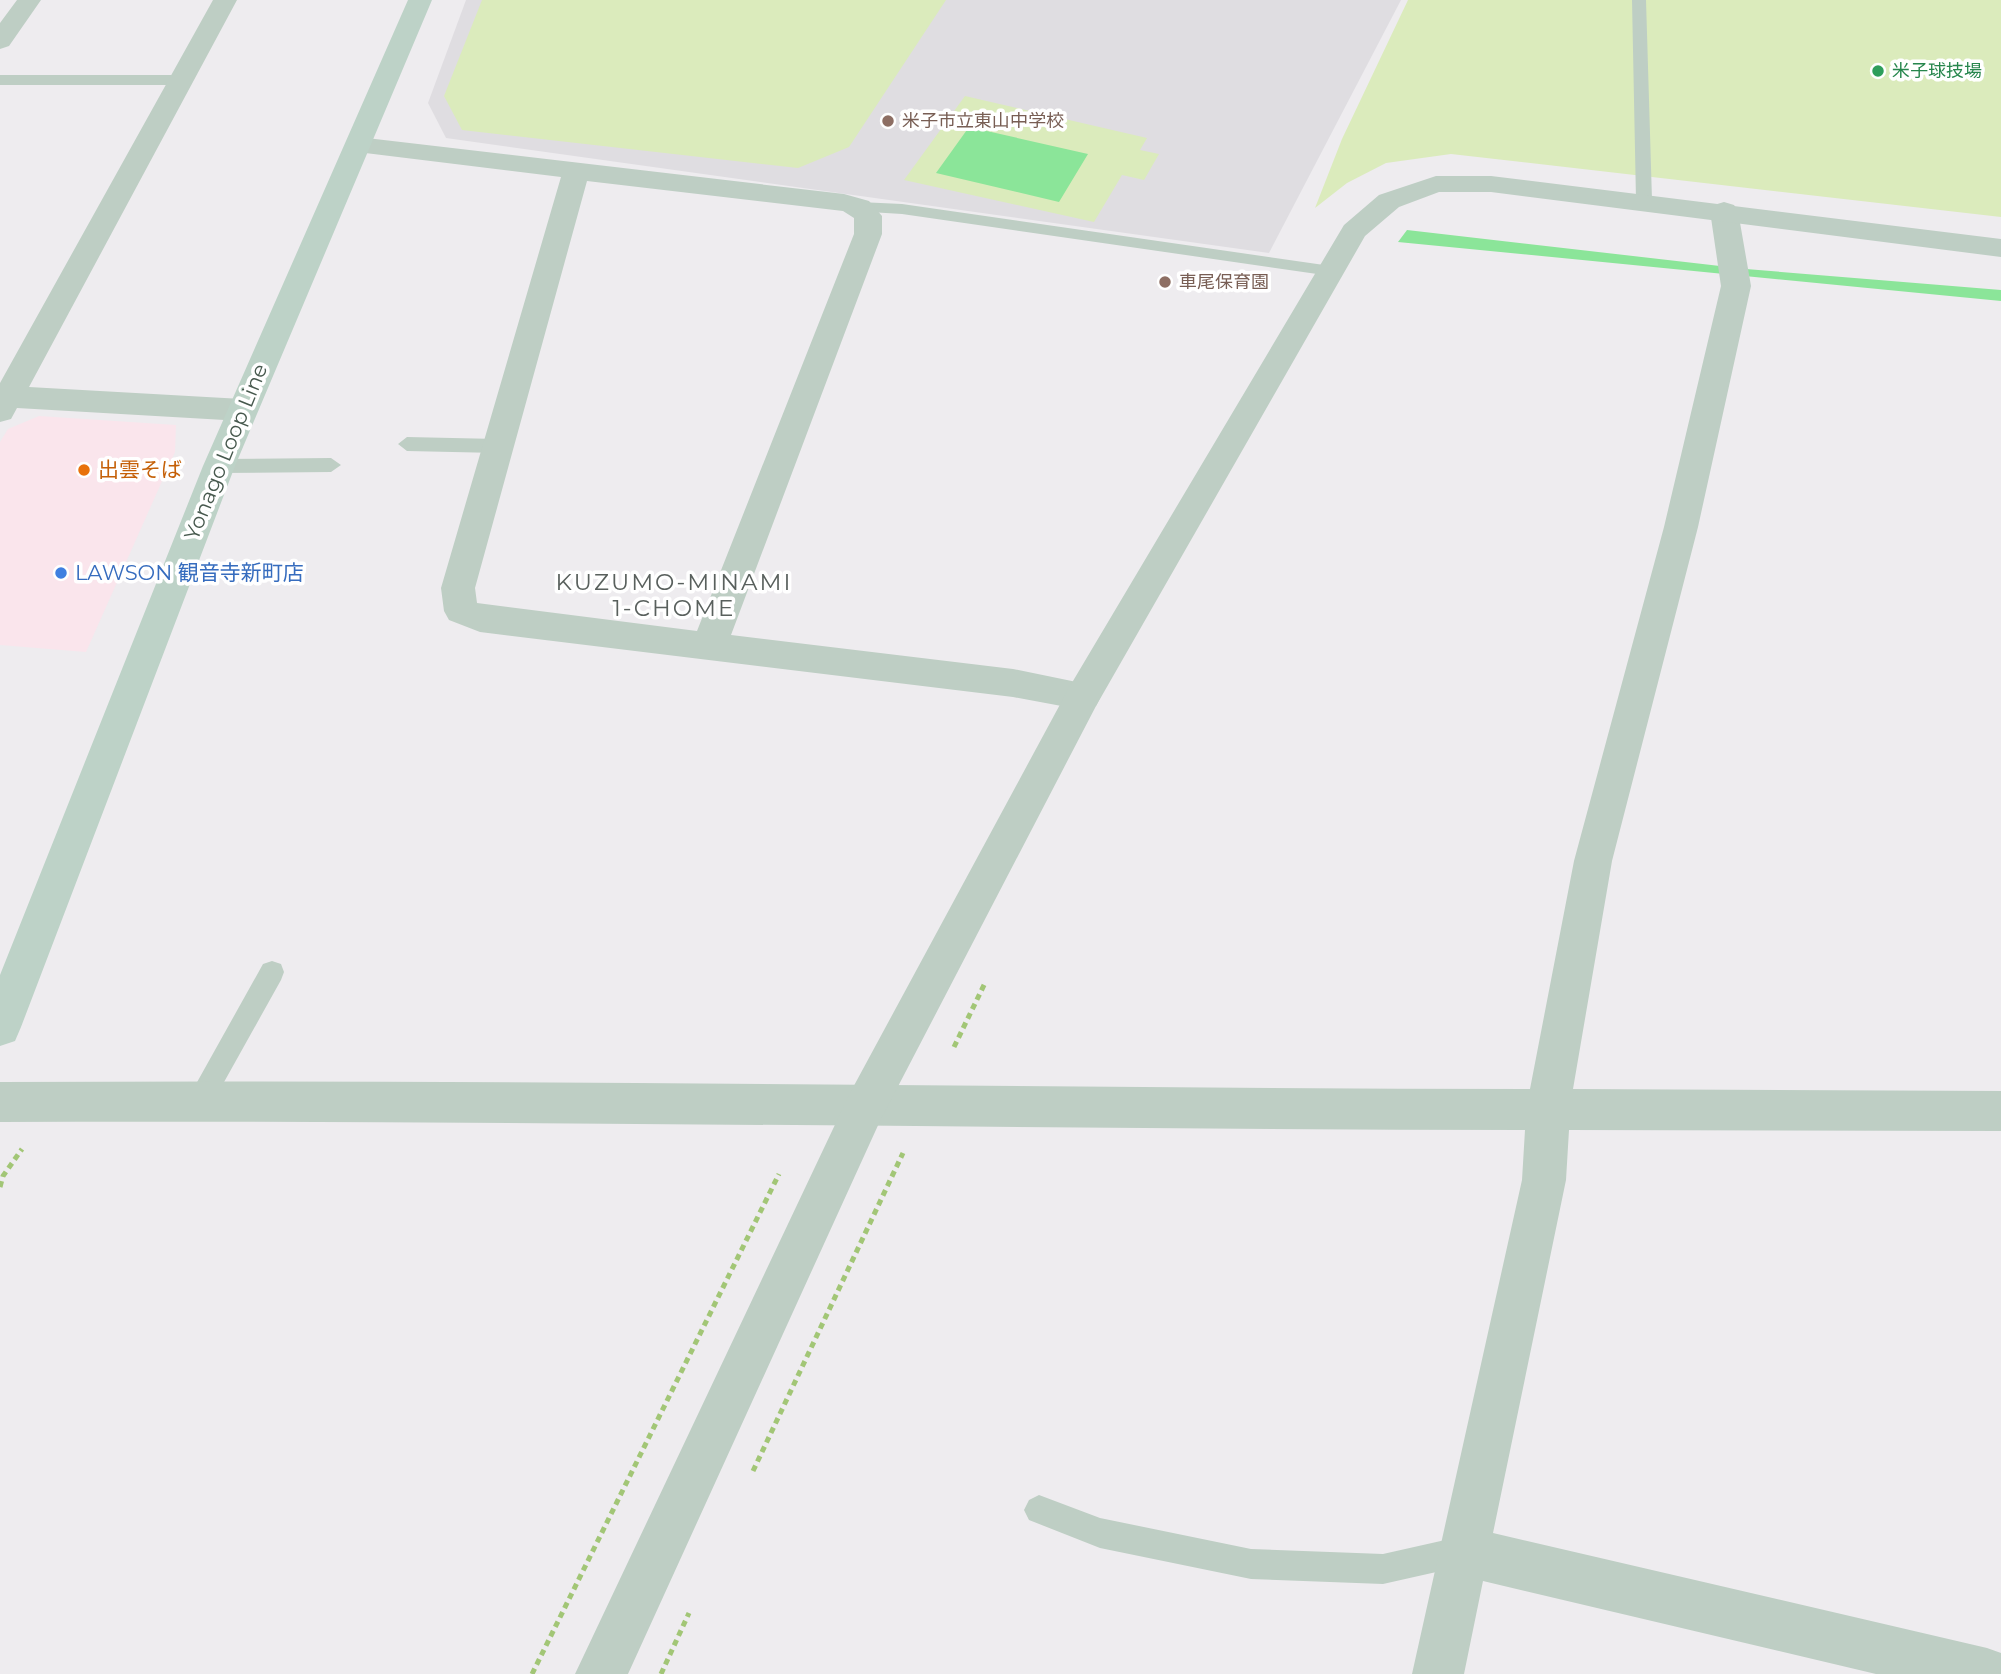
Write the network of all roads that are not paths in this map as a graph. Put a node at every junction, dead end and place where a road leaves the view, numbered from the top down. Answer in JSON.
{"nodes":[{"id":1,"x":29,"y":0,"type":"edge"},
{"id":2,"x":225,"y":0,"type":"edge"},
{"id":3,"x":420,"y":0,"type":"edge"},
{"id":4,"x":1639,"y":0,"type":"edge"},
{"id":5,"x":0,"y":41,"type":"edge"},
{"id":6,"x":0,"y":80,"type":"edge"},
{"id":7,"x":181,"y":80,"type":"junction"},
{"id":8,"x":358,"y":145,"type":"junction"},
{"id":9,"x":576,"y":172,"type":"junction"},
{"id":10,"x":1644,"y":201,"type":"junction"},
{"id":11,"x":859,"y":207,"type":"junction"},
{"id":12,"x":1724,"y":211,"type":"junction"},
{"id":13,"x":2001,"y":248,"type":"edge"},
{"id":14,"x":1331,"y":271,"type":"junction"},
{"id":15,"x":3,"y":401,"type":"edge"},
{"id":16,"x":242,"y":410,"type":"junction"},
{"id":17,"x":407,"y":444,"type":"dead end"},
{"id":18,"x":498,"y":446,"type":"junction"},
{"id":19,"x":331,"y":465,"type":"dead end"},
{"id":20,"x":219,"y":466,"type":"junction"},
{"id":21,"x":709,"y":646,"type":"junction"},
{"id":22,"x":1083,"y":696,"type":"junction"},
{"id":23,"x":272,"y":972,"type":"dead end"},
{"id":24,"x":0,"y":1027,"type":"edge"},
{"id":25,"x":200,"y":1101,"type":"junction"},
{"id":26,"x":0,"y":1102,"type":"edge"},
{"id":27,"x":864,"y":1107,"type":"junction"},
{"id":28,"x":1548,"y":1109,"type":"junction"},
{"id":29,"x":2001,"y":1111,"type":"edge"},
{"id":30,"x":1039,"y":1510,"type":"dead end"},
{"id":31,"x":1462,"y":1551,"type":"junction"},
{"id":32,"x":601,"y":1674,"type":"edge"},
{"id":33,"x":1438,"y":1674,"type":"edge"},
{"id":34,"x":1987,"y":1674,"type":"edge"}],
"edges":[{"from":1,"to":5,"type":"street"},
{"from":2,"to":7,"type":"street"},
{"from":3,"to":8,"type":"main road","name":"Yonago Loop Line"},
{"from":4,"to":10,"type":"lane"},
{"from":6,"to":7,"type":"lane"},
{"from":7,"to":15,"type":"street"},
{"from":8,"to":9,"type":"street"},
{"from":8,"to":16,"type":"main road","name":"Yonago Loop Line"},
{"from":9,"to":11,"type":"street"},
{"from":9,"to":18,"type":"street"},
{"from":10,"to":12,"type":"street"},
{"from":10,"to":14,"type":"street"},
{"from":11,"to":14,"type":"lane"},
{"from":11,"to":21,"type":"street"},
{"from":12,"to":13,"type":"street"},
{"from":12,"to":28,"type":"street"},
{"from":14,"to":22,"type":"street"},
{"from":15,"to":16,"type":"street"},
{"from":16,"to":20,"type":"main road","name":"Yonago Loop Line"},
{"from":17,"to":18,"type":"lane"},
{"from":18,"to":21,"type":"street"},
{"from":19,"to":20,"type":"lane"},
{"from":20,"to":24,"type":"main road","name":"Yonago Loop Line"},
{"from":21,"to":22,"type":"street"},
{"from":22,"to":27,"type":"street"},
{"from":23,"to":25,"type":"lane"},
{"from":25,"to":26,"type":"street"},
{"from":25,"to":27,"type":"street"},
{"from":27,"to":28,"type":"street"},
{"from":27,"to":32,"type":"street"},
{"from":28,"to":29,"type":"street"},
{"from":28,"to":31,"type":"street"},
{"from":30,"to":31,"type":"lane"},
{"from":31,"to":33,"type":"street"},
{"from":31,"to":34,"type":"street"}]}
